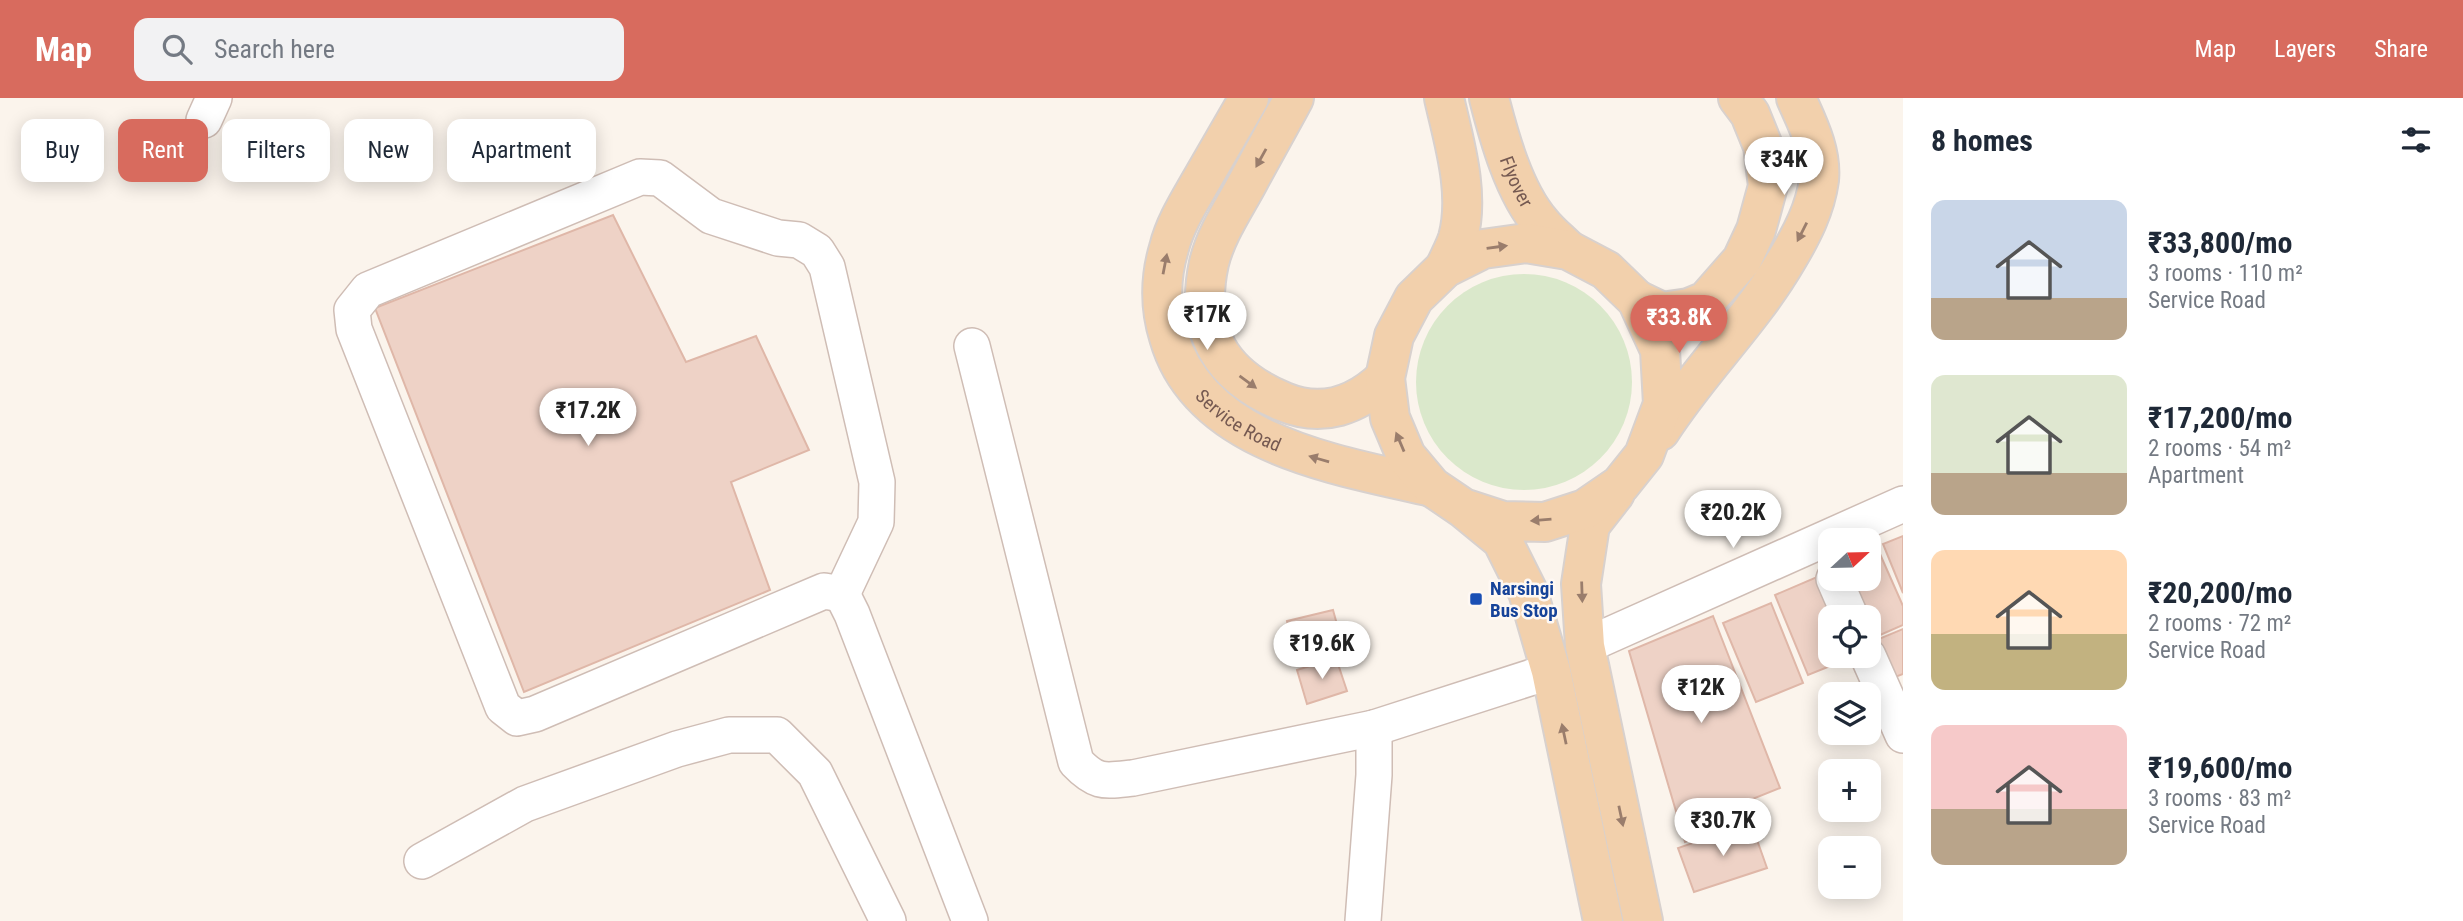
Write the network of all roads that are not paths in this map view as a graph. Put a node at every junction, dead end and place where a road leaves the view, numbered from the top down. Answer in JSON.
{"nodes":[{"id":1,"x":1249,"y":98,"type":"edge"},
{"id":2,"x":1294,"y":98,"type":"edge"},
{"id":3,"x":1444,"y":98,"type":"edge"},
{"id":4,"x":1489,"y":98,"type":"edge"},
{"id":5,"x":1738,"y":98,"type":"edge"},
{"id":6,"x":1796,"y":98,"type":"edge"},
{"id":7,"x":1568,"y":250,"type":"junction"},
{"id":8,"x":1445,"y":268,"type":"junction"},
{"id":9,"x":1637,"y":300,"type":"junction"},
{"id":10,"x":972,"y":346,"type":"dead end"},
{"id":11,"x":1385,"y":378,"type":"junction"},
{"id":12,"x":1644,"y":455,"type":"junction"},
{"id":13,"x":1620,"y":485,"type":"junction"},
{"id":14,"x":1448,"y":497,"type":"junction"},
{"id":15,"x":1903,"y":504,"type":"edge"},
{"id":16,"x":1867,"y":528,"type":"edge"},
{"id":17,"x":1818,"y":558,"type":"edge"},
{"id":18,"x":842,"y":594,"type":"junction"},
{"id":19,"x":1585,"y":646,"type":"junction"},
{"id":20,"x":1873,"y":668,"type":"edge"},
{"id":21,"x":1551,"y":671,"type":"junction"},
{"id":22,"x":1374,"y":728,"type":"junction"},
{"id":23,"x":1903,"y":735,"type":"edge"},
{"id":24,"x":422,"y":861,"type":"dead end"},
{"id":25,"x":888,"y":921,"type":"edge"},
{"id":26,"x":970,"y":921,"type":"edge"},
{"id":27,"x":1363,"y":921,"type":"edge"},
{"id":28,"x":1603,"y":921,"type":"edge"},
{"id":29,"x":1643,"y":921,"type":"edge"}],
"edges":[{"from":14,"to":1,"type":"main road","name":"Service Road","one_way":true},
{"from":2,"to":11,"type":"main road","name":"Service Road","one_way":true},
{"from":3,"to":8,"type":"main road"},
{"from":4,"to":7,"type":"main road","name":"Flyover"},
{"from":5,"to":9,"type":"main road"},
{"from":6,"to":12,"type":"main road","one_way":true},
{"from":8,"to":7,"type":"main road","one_way":true},
{"from":7,"to":9,"type":"main road"},
{"from":8,"to":11,"type":"main road"},
{"from":9,"to":12,"type":"main road"},
{"from":10,"to":22,"type":"street"},
{"from":14,"to":11,"type":"main road","one_way":true},
{"from":12,"to":13,"type":"main road"},
{"from":13,"to":14,"type":"main road","name":"Service Road","one_way":true},
{"from":13,"to":19,"type":"main road","one_way":true},
{"from":14,"to":21,"type":"main road"},
{"from":15,"to":16,"type":"street"},
{"from":17,"to":19,"type":"street"},
{"from":18,"to":18,"type":"street"},
{"from":18,"to":26,"type":"street"},
{"from":19,"to":29,"type":"main road","one_way":true},
{"from":20,"to":23,"type":"street"},
{"from":21,"to":22,"type":"street"},
{"from":28,"to":21,"type":"main road","one_way":true},
{"from":22,"to":27,"type":"street"},
{"from":24,"to":25,"type":"street"}]}
